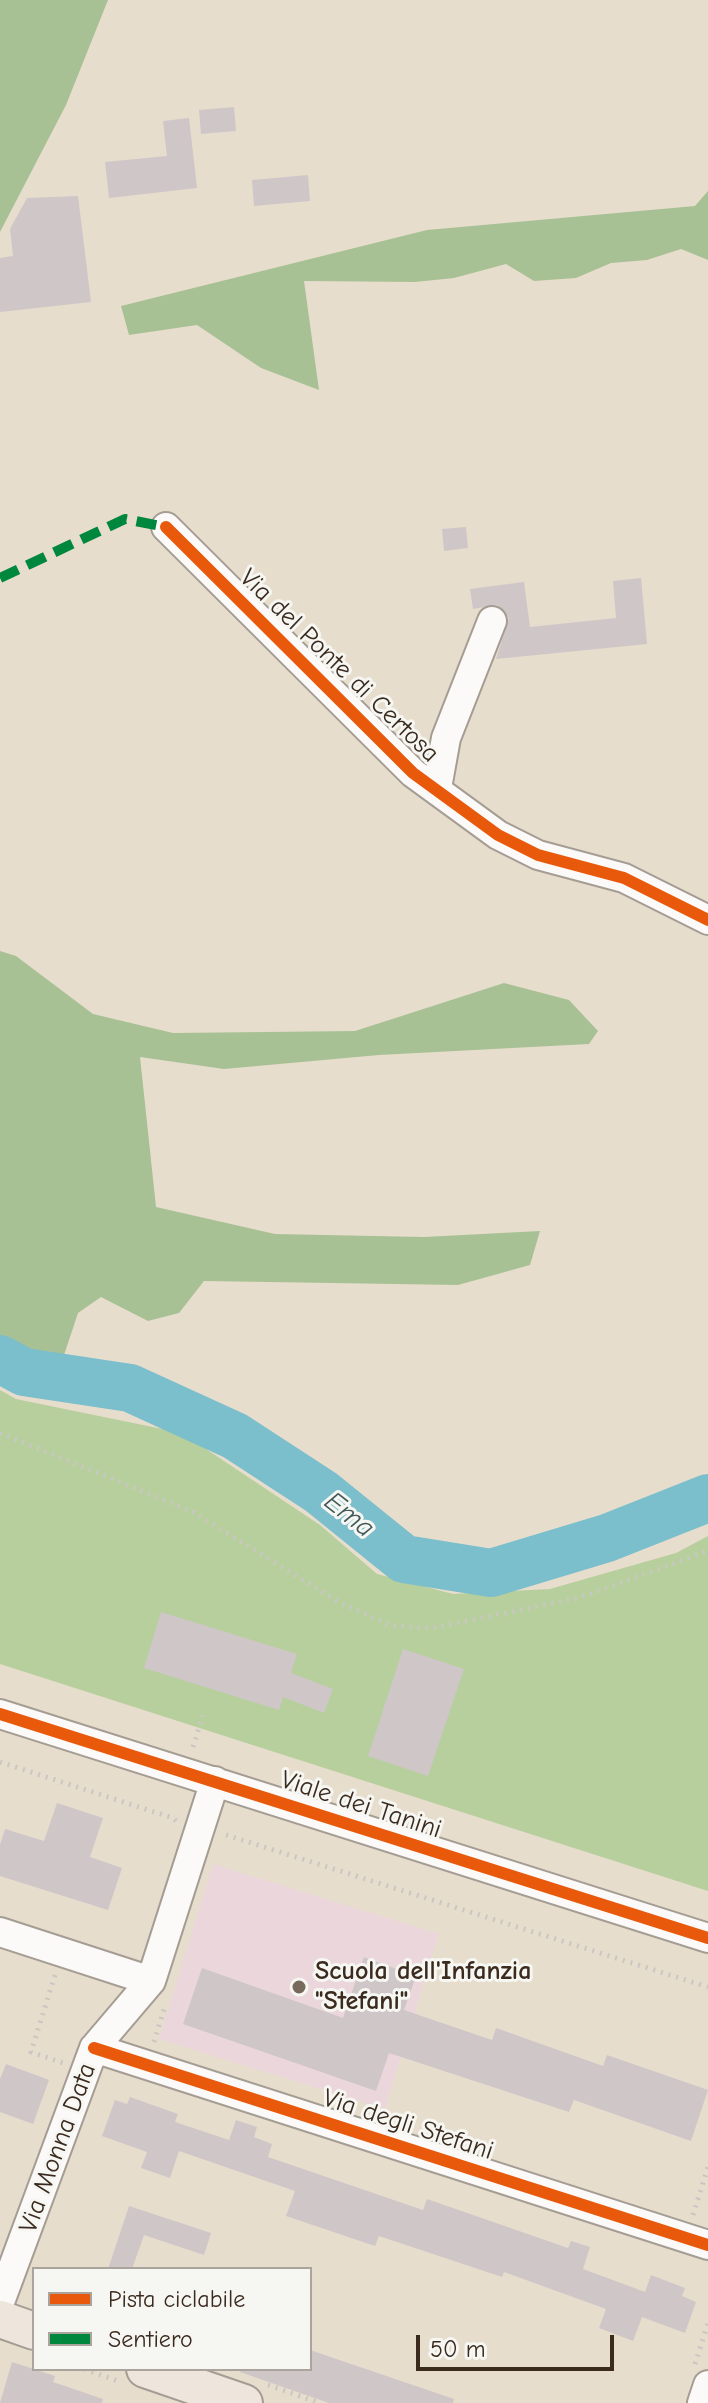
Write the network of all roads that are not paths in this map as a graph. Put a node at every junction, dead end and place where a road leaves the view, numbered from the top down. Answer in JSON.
{"nodes":[{"id":1,"x":166,"y":527,"type":"dead end"},
{"id":2,"x":492,"y":621,"type":"dead end"},
{"id":3,"x":437,"y":788,"type":"junction"},
{"id":4,"x":708,"y":920,"type":"edge"},
{"id":5,"x":0,"y":1714,"type":"edge"},
{"id":6,"x":215,"y":1781,"type":"junction"},
{"id":7,"x":0,"y":1932,"type":"edge"},
{"id":8,"x":708,"y":1938,"type":"edge"},
{"id":9,"x":151,"y":1981,"type":"junction"},
{"id":10,"x":94,"y":2048,"type":"junction"},
{"id":11,"x":708,"y":2245,"type":"edge"},
{"id":12,"x":0,"y":2302,"type":"edge"},
{"id":13,"x":0,"y":2319,"type":"edge"},
{"id":14,"x":32,"y":2330,"type":"edge"},
{"id":15,"x":151,"y":2371,"type":"edge"},
{"id":16,"x":708,"y":2385,"type":"edge"},
{"id":17,"x":244,"y":2403,"type":"edge"},
{"id":18,"x":702,"y":2403,"type":"edge"}],
"edges":[{"from":1,"to":3,"type":"street","name":"Via del Ponte di Certosa"},
{"from":2,"to":3,"type":"street"},
{"from":3,"to":4,"type":"street","name":"Via del Ponte di Certosa"},
{"from":5,"to":6,"type":"street","name":"Viale dei Tanini"},
{"from":6,"to":8,"type":"street","name":"Viale dei Tanini"},
{"from":6,"to":9,"type":"street","name":"Via Monna Data"},
{"from":7,"to":9,"type":"street"},
{"from":9,"to":10,"type":"street","name":"Via Monna Data"},
{"from":10,"to":11,"type":"street","name":"Via degli Stefani"},
{"from":10,"to":12,"type":"street","name":"Via Monna Data"},
{"from":13,"to":14,"type":"main road"},
{"from":15,"to":17,"type":"main road"},
{"from":16,"to":18,"type":"street"}]}
